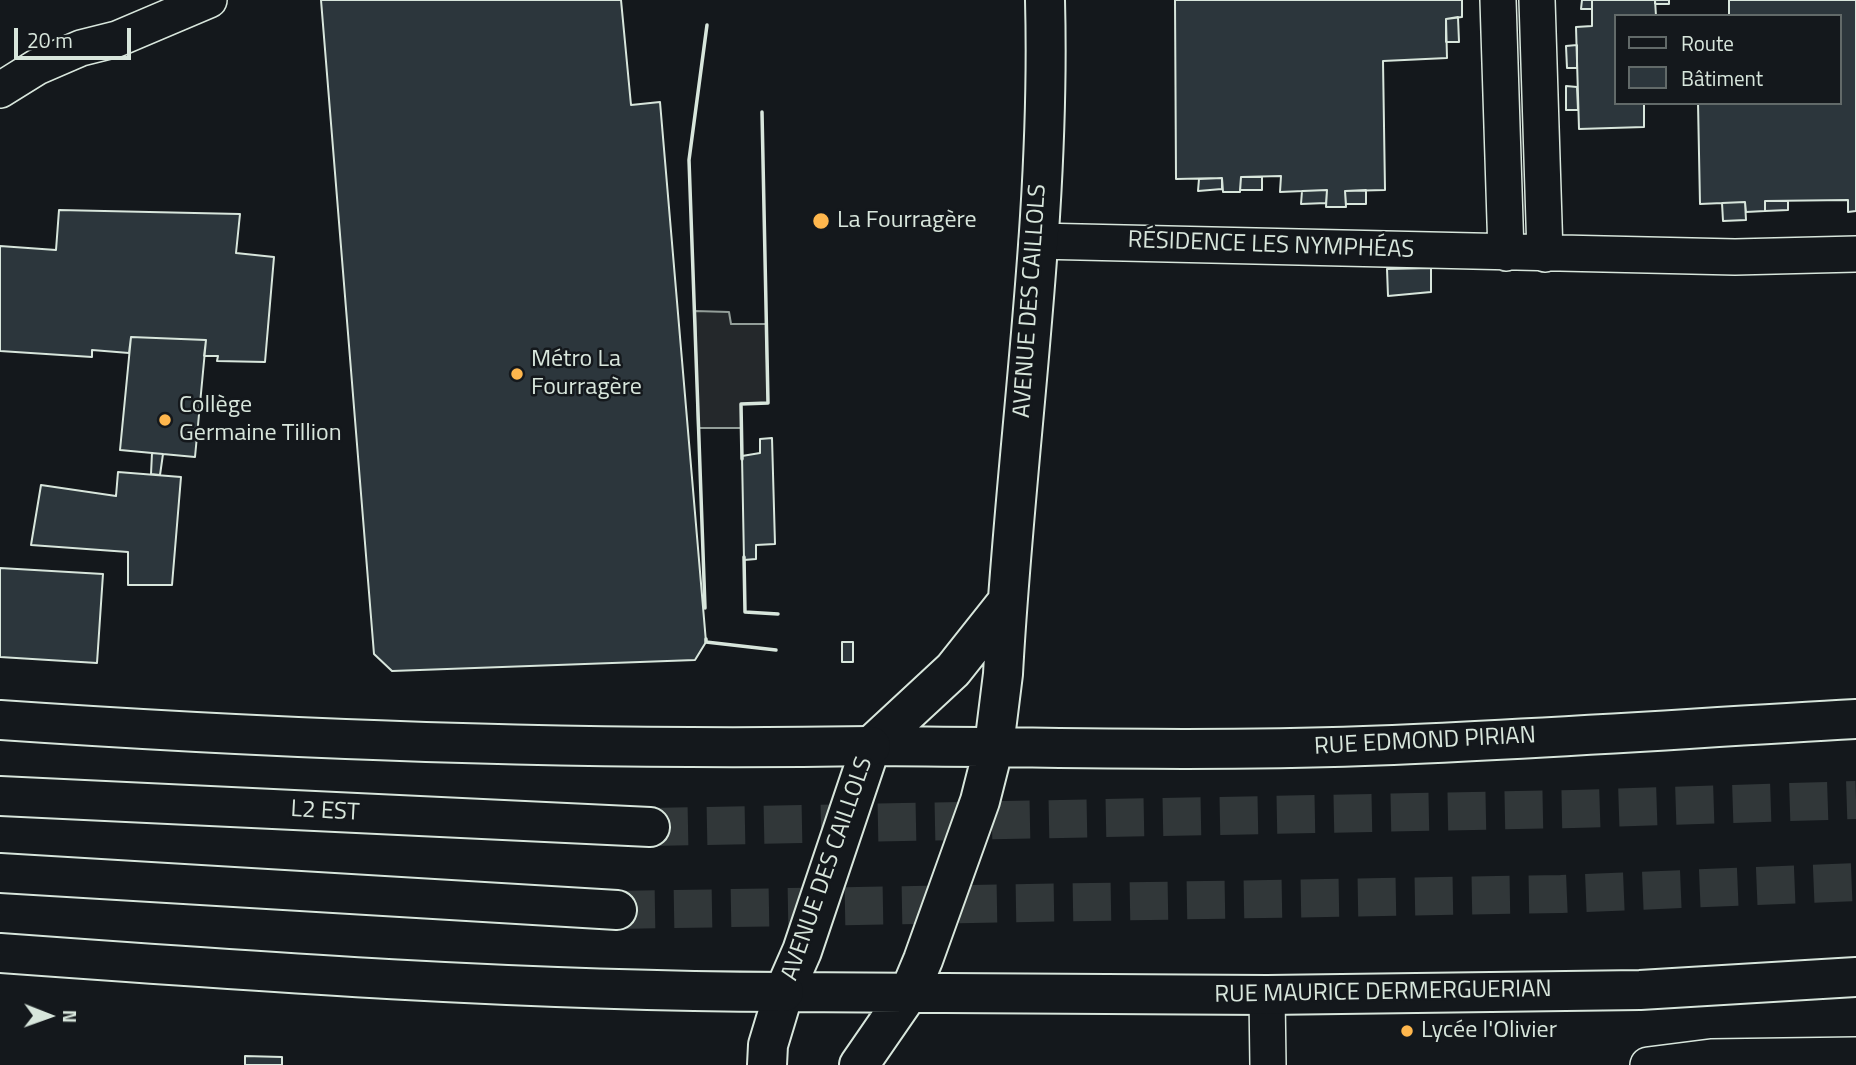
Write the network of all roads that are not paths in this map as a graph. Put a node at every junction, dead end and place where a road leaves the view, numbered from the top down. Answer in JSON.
{"nodes":[{"id":1,"x":209,"y":0,"type":"edge"},
{"id":2,"x":1045,"y":0,"type":"edge"},
{"id":3,"x":1498,"y":0,"type":"edge"},
{"id":4,"x":1537,"y":0,"type":"edge"},
{"id":5,"x":0,"y":90,"type":"edge"},
{"id":6,"x":1037,"y":242,"type":"junction"},
{"id":7,"x":1506,"y":253,"type":"junction"},
{"id":8,"x":1545,"y":254,"type":"junction"},
{"id":9,"x":1856,"y":254,"type":"edge"},
{"id":10,"x":1007,"y":602,"type":"junction"},
{"id":11,"x":1856,"y":719,"type":"edge"},
{"id":12,"x":0,"y":720,"type":"edge"},
{"id":13,"x":871,"y":746,"type":"junction"},
{"id":14,"x":994,"y":746,"type":"junction"},
{"id":15,"x":0,"y":796,"type":"edge"},
{"id":16,"x":650,"y":827,"type":"tunnel mouth"},
{"id":17,"x":0,"y":873,"type":"edge"},
{"id":18,"x":617,"y":909,"type":"tunnel mouth"},
{"id":19,"x":0,"y":953,"type":"edge"},
{"id":20,"x":1856,"y":976,"type":"edge"},
{"id":21,"x":910,"y":991,"type":"junction"},
{"id":22,"x":784,"y":992,"type":"junction"},
{"id":23,"x":1267,"y":995,"type":"junction"},
{"id":24,"x":1856,"y":1055,"type":"edge"},
{"id":25,"x":766,"y":1065,"type":"edge"},
{"id":26,"x":859,"y":1065,"type":"edge"},
{"id":27,"x":1268,"y":1065,"type":"edge"},
{"id":28,"x":1648,"y":1065,"type":"edge"}],
"edges":[{"from":1,"to":5,"type":"street"},
{"from":2,"to":6,"type":"main road","name":"AVENUE DES CAILLOLS"},
{"from":3,"to":7,"type":"street"},
{"from":4,"to":8,"type":"street"},
{"from":6,"to":7,"type":"street","name":"RÉSIDENCE LES NYMPHÉAS"},
{"from":6,"to":10,"type":"main road","name":"AVENUE DES CAILLOLS"},
{"from":7,"to":8,"type":"street","name":"RÉSIDENCE LES NYMPHÉAS"},
{"from":8,"to":9,"type":"street","name":"RÉSIDENCE LES NYMPHÉAS"},
{"from":10,"to":13,"type":"main road","name":"AVENUE DES CAILLOLS"},
{"from":10,"to":14,"type":"main road","name":"AVENUE DES CAILLOLS"},
{"from":11,"to":14,"type":"main road","name":"RUE EDMOND PIRIAN"},
{"from":12,"to":13,"type":"main road"},
{"from":13,"to":14,"type":"main road","name":"AVENUE DES CAILLOLS"},
{"from":13,"to":22,"type":"main road","name":"AVENUE DES CAILLOLS"},
{"from":14,"to":21,"type":"main road","name":"AVENUE DES CAILLOLS"},
{"from":15,"to":16,"type":"main road","name":"L2 EST"},
{"from":17,"to":18,"type":"main road"},
{"from":19,"to":22,"type":"main road"},
{"from":20,"to":23,"type":"main road","name":"RUE MAURICE DERMERGUERIAN"},
{"from":21,"to":22,"type":"main road","name":"AVENUE DES CAILLOLS"},
{"from":21,"to":23,"type":"main road","name":"RUE MAURICE DERMERGUERIAN"},
{"from":21,"to":26,"type":"main road","name":"AVENUE DES CAILLOLS"},
{"from":22,"to":25,"type":"main road","name":"AVENUE DES CAILLOLS"},
{"from":23,"to":27,"type":"street"},
{"from":24,"to":28,"type":"street"}]}
